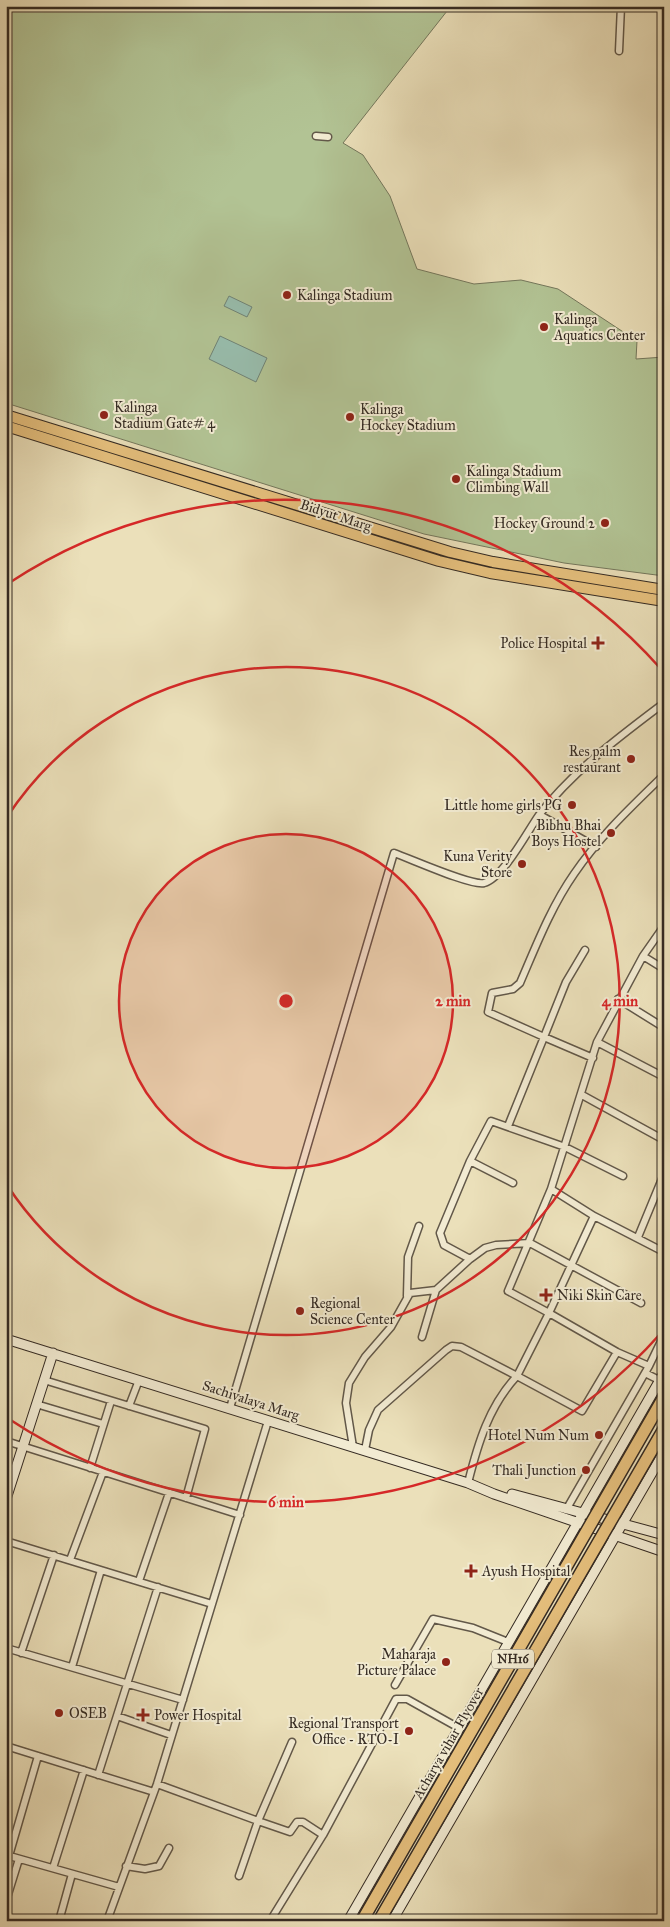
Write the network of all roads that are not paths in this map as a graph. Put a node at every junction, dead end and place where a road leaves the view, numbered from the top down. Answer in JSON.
{"nodes":[{"id":1,"x":621,"y":6,"type":"edge"},
{"id":2,"x":619,"y":51,"type":"dead end"},
{"id":3,"x":316,"y":136,"type":"dead end"},
{"id":4,"x":328,"y":137,"type":"dead end"},
{"id":5,"x":6,"y":415,"type":"edge"},
{"id":6,"x":6,"y":426,"type":"edge"},
{"id":7,"x":664,"y":590,"type":"edge"},
{"id":8,"x":664,"y":601,"type":"edge"},
{"id":9,"x":664,"y":703,"type":"edge"},
{"id":10,"x":664,"y":775,"type":"edge"},
{"id":11,"x":540,"y":815,"type":"junction"},
{"id":12,"x":596,"y":847,"type":"junction"},
{"id":13,"x":664,"y":926,"type":"edge"},
{"id":14,"x":584,"y":950,"type":"dead end"},
{"id":15,"x":643,"y":956,"type":"junction"},
{"id":16,"x":664,"y":969,"type":"edge"},
{"id":17,"x":618,"y":999,"type":"junction"},
{"id":18,"x":663,"y":1027,"type":"edge"},
{"id":19,"x":544,"y":1037,"type":"junction"},
{"id":20,"x":597,"y":1042,"type":"junction"},
{"id":21,"x":593,"y":1058,"type":"junction"},
{"id":22,"x":664,"y":1077,"type":"edge"},
{"id":23,"x":582,"y":1094,"type":"junction"},
{"id":24,"x":508,"y":1126,"type":"junction"},
{"id":25,"x":664,"y":1140,"type":"edge"},
{"id":26,"x":565,"y":1147,"type":"junction"},
{"id":27,"x":470,"y":1161,"type":"junction"},
{"id":28,"x":664,"y":1174,"type":"edge"},
{"id":29,"x":623,"y":1176,"type":"dead end"},
{"id":30,"x":513,"y":1183,"type":"dead end"},
{"id":31,"x":551,"y":1189,"type":"junction"},
{"id":32,"x":594,"y":1216,"type":"junction"},
{"id":33,"x":419,"y":1226,"type":"dead end"},
{"id":34,"x":638,"y":1237,"type":"junction"},
{"id":35,"x":530,"y":1243,"type":"junction"},
{"id":36,"x":662,"y":1251,"type":"dead end"},
{"id":37,"x":470,"y":1259,"type":"junction"},
{"id":38,"x":571,"y":1267,"type":"junction"},
{"id":39,"x":436,"y":1290,"type":"junction"},
{"id":40,"x":407,"y":1296,"type":"junction"},
{"id":41,"x":641,"y":1303,"type":"dead end"},
{"id":42,"x":550,"y":1313,"type":"junction"},
{"id":43,"x":664,"y":1335,"type":"edge"},
{"id":44,"x":422,"y":1337,"type":"dead end"},
{"id":45,"x":6,"y":1339,"type":"edge"},
{"id":46,"x":53,"y":1352,"type":"junction"},
{"id":47,"x":617,"y":1352,"type":"junction"},
{"id":48,"x":649,"y":1366,"type":"junction"},
{"id":49,"x":645,"y":1373,"type":"junction"},
{"id":50,"x":517,"y":1376,"type":"junction"},
{"id":51,"x":662,"y":1377,"type":"edge"},
{"id":52,"x":44,"y":1380,"type":"junction"},
{"id":53,"x":139,"y":1380,"type":"junction"},
{"id":54,"x":664,"y":1397,"type":"edge"},
{"id":55,"x":111,"y":1401,"type":"junction"},
{"id":56,"x":36,"y":1404,"type":"junction"},
{"id":57,"x":129,"y":1406,"type":"junction"},
{"id":58,"x":230,"y":1408,"type":"junction"},
{"id":59,"x":268,"y":1421,"type":"junction"},
{"id":60,"x":103,"y":1424,"type":"junction"},
{"id":61,"x":664,"y":1429,"type":"edge"},
{"id":62,"x":6,"y":1441,"type":"edge"},
{"id":63,"x":23,"y":1447,"type":"junction"},
{"id":64,"x":353,"y":1447,"type":"junction"},
{"id":65,"x":365,"y":1450,"type":"junction"},
{"id":66,"x":664,"y":1452,"type":"edge"},
{"id":67,"x":90,"y":1468,"type":"junction"},
{"id":68,"x":103,"y":1472,"type":"junction"},
{"id":69,"x":603,"y":1478,"type":"junction"},
{"id":70,"x":468,"y":1483,"type":"junction"},
{"id":71,"x":488,"y":1490,"type":"junction"},
{"id":72,"x":169,"y":1493,"type":"junction"},
{"id":73,"x":186,"y":1498,"type":"junction"},
{"id":74,"x":6,"y":1499,"type":"edge"},
{"id":75,"x":632,"y":1508,"type":"junction"},
{"id":76,"x":566,"y":1510,"type":"junction"},
{"id":77,"x":240,"y":1515,"type":"junction"},
{"id":78,"x":582,"y":1515,"type":"junction"},
{"id":79,"x":577,"y":1523,"type":"junction"},
{"id":80,"x":622,"y":1524,"type":"junction"},
{"id":81,"x":664,"y":1535,"type":"edge"},
{"id":82,"x":616,"y":1536,"type":"junction"},
{"id":83,"x":6,"y":1541,"type":"edge"},
{"id":84,"x":564,"y":1544,"type":"junction"},
{"id":85,"x":606,"y":1551,"type":"junction"},
{"id":86,"x":664,"y":1552,"type":"edge"},
{"id":87,"x":54,"y":1555,"type":"junction"},
{"id":88,"x":70,"y":1560,"type":"junction"},
{"id":89,"x":101,"y":1570,"type":"junction"},
{"id":90,"x":139,"y":1581,"type":"junction"},
{"id":91,"x":158,"y":1587,"type":"junction"},
{"id":92,"x":212,"y":1604,"type":"junction"},
{"id":93,"x":508,"y":1642,"type":"junction"},
{"id":94,"x":6,"y":1648,"type":"edge"},
{"id":95,"x":21,"y":1652,"type":"junction"},
{"id":96,"x":72,"y":1667,"type":"junction"},
{"id":97,"x":126,"y":1684,"type":"junction"},
{"id":98,"x":395,"y":1684,"type":"dead end"},
{"id":99,"x":183,"y":1700,"type":"junction"},
{"id":100,"x":116,"y":1716,"type":"junction"},
{"id":101,"x":459,"y":1728,"type":"junction"},
{"id":102,"x":171,"y":1736,"type":"junction"},
{"id":103,"x":292,"y":1742,"type":"dead end"},
{"id":104,"x":6,"y":1746,"type":"edge"},
{"id":105,"x":38,"y":1756,"type":"junction"},
{"id":106,"x":84,"y":1770,"type":"junction"},
{"id":107,"x":98,"y":1775,"type":"junction"},
{"id":108,"x":157,"y":1784,"type":"junction"},
{"id":109,"x":154,"y":1792,"type":"junction"},
{"id":110,"x":258,"y":1821,"type":"junction"},
{"id":111,"x":322,"y":1835,"type":"junction"},
{"id":112,"x":169,"y":1848,"type":"dead end"},
{"id":113,"x":8,"y":1855,"type":"edge"},
{"id":114,"x":19,"y":1859,"type":"junction"},
{"id":115,"x":126,"y":1866,"type":"junction"},
{"id":116,"x":53,"y":1868,"type":"junction"},
{"id":117,"x":72,"y":1874,"type":"junction"},
{"id":118,"x":239,"y":1876,"type":"dead end"},
{"id":119,"x":118,"y":1887,"type":"junction"},
{"id":120,"x":6,"y":1901,"type":"edge"},
{"id":121,"x":59,"y":1921,"type":"edge"},
{"id":122,"x":106,"y":1921,"type":"edge"},
{"id":123,"x":270,"y":1921,"type":"edge"},
{"id":124,"x":348,"y":1921,"type":"edge"},
{"id":125,"x":362,"y":1921,"type":"edge"},
{"id":126,"x":379,"y":1921,"type":"edge"},
{"id":127,"x":392,"y":1921,"type":"edge"}],
"edges":[{"from":1,"to":2,"type":"street"},
{"from":3,"to":4,"type":"street"},
{"from":5,"to":7,"type":"main road","name":"Bidyut Marg"},
{"from":6,"to":8,"type":"main road","name":"Bidyut Marg"},
{"from":9,"to":11,"type":"street"},
{"from":10,"to":12,"type":"street"},
{"from":11,"to":12,"type":"street"},
{"from":11,"to":58,"type":"street"},
{"from":12,"to":19,"type":"street"},
{"from":13,"to":15,"type":"street"},
{"from":14,"to":19,"type":"street"},
{"from":15,"to":16,"type":"street"},
{"from":15,"to":17,"type":"street"},
{"from":17,"to":18,"type":"street"},
{"from":17,"to":20,"type":"street"},
{"from":19,"to":21,"type":"street"},
{"from":19,"to":24,"type":"street"},
{"from":20,"to":21,"type":"street"},
{"from":20,"to":22,"type":"street"},
{"from":21,"to":23,"type":"street"},
{"from":23,"to":25,"type":"street"},
{"from":23,"to":26,"type":"street"},
{"from":24,"to":26,"type":"street"},
{"from":24,"to":27,"type":"street"},
{"from":26,"to":29,"type":"street"},
{"from":26,"to":31,"type":"street"},
{"from":27,"to":30,"type":"street"},
{"from":27,"to":37,"type":"street"},
{"from":28,"to":34,"type":"street"},
{"from":31,"to":32,"type":"street"},
{"from":31,"to":35,"type":"street"},
{"from":32,"to":34,"type":"street"},
{"from":32,"to":38,"type":"street"},
{"from":33,"to":40,"type":"street"},
{"from":34,"to":36,"type":"street"},
{"from":35,"to":37,"type":"street"},
{"from":35,"to":38,"type":"street"},
{"from":35,"to":42,"type":"street"},
{"from":37,"to":39,"type":"street"},
{"from":38,"to":41,"type":"street"},
{"from":38,"to":42,"type":"street"},
{"from":39,"to":40,"type":"street"},
{"from":39,"to":44,"type":"street"},
{"from":40,"to":64,"type":"street"},
{"from":42,"to":47,"type":"street"},
{"from":42,"to":50,"type":"street"},
{"from":43,"to":48,"type":"street"},
{"from":45,"to":46,"type":"street","name":"Sachivalaya Marg"},
{"from":46,"to":52,"type":"street"},
{"from":46,"to":53,"type":"street","name":"Sachivalaya Marg"},
{"from":47,"to":48,"type":"street"},
{"from":47,"to":50,"type":"street"},
{"from":48,"to":49,"type":"street"},
{"from":49,"to":51,"type":"street"},
{"from":49,"to":76,"type":"street"},
{"from":50,"to":65,"type":"street"},
{"from":50,"to":70,"type":"street"},
{"from":51,"to":69,"type":"street"},
{"from":52,"to":55,"type":"street"},
{"from":52,"to":56,"type":"street"},
{"from":53,"to":57,"type":"street"},
{"from":53,"to":58,"type":"street","name":"Sachivalaya Marg"},
{"from":54,"to":125,"type":"highway","name":"Acharya vihar Flyover","number":"NH16","bridge":true},
{"from":55,"to":57,"type":"street"},
{"from":55,"to":60,"type":"street"},
{"from":56,"to":60,"type":"street"},
{"from":56,"to":63,"type":"street"},
{"from":57,"to":73,"type":"street"},
{"from":58,"to":59,"type":"street","name":"Sachivalaya Marg"},
{"from":59,"to":64,"type":"street","name":"Sachivalaya Marg"},
{"from":59,"to":77,"type":"street"},
{"from":60,"to":67,"type":"street"},
{"from":61,"to":126,"type":"highway","name":"Acharya vihar Flyover","number":"NH16","bridge":true},
{"from":62,"to":63,"type":"street"},
{"from":63,"to":67,"type":"street"},
{"from":63,"to":74,"type":"street"},
{"from":64,"to":65,"type":"street","name":"Sachivalaya Marg"},
{"from":65,"to":70,"type":"street","name":"Sachivalaya Marg"},
{"from":66,"to":75,"type":"street"},
{"from":67,"to":68,"type":"street"},
{"from":68,"to":72,"type":"street"},
{"from":68,"to":88,"type":"street"},
{"from":69,"to":75,"type":"street"},
{"from":69,"to":78,"type":"street"},
{"from":70,"to":71,"type":"street","name":"Sachivalaya Marg"},
{"from":71,"to":76,"type":"street","name":"Sachivalaya Marg"},
{"from":71,"to":79,"type":"street","name":"Sachivalaya Marg"},
{"from":72,"to":73,"type":"street"},
{"from":72,"to":90,"type":"street"},
{"from":73,"to":77,"type":"street"},
{"from":75,"to":80,"type":"street"},
{"from":76,"to":78,"type":"street","name":"Sachivalaya Marg"},
{"from":77,"to":92,"type":"street"},
{"from":78,"to":79,"type":"street"},
{"from":78,"to":80,"type":"street","name":"Sachivalaya Marg"},
{"from":79,"to":82,"type":"street","name":"Sachivalaya Marg"},
{"from":79,"to":84,"type":"street"},
{"from":80,"to":81,"type":"street","name":"Sachivalaya Marg"},
{"from":80,"to":82,"type":"street"},
{"from":82,"to":85,"type":"street"},
{"from":82,"to":86,"type":"street","name":"Sachivalaya Marg"},
{"from":83,"to":87,"type":"street"},
{"from":84,"to":85,"type":"street"},
{"from":84,"to":93,"type":"street"},
{"from":85,"to":127,"type":"street"},
{"from":87,"to":88,"type":"street"},
{"from":87,"to":95,"type":"street"},
{"from":88,"to":89,"type":"street"},
{"from":89,"to":90,"type":"street"},
{"from":89,"to":96,"type":"street"},
{"from":90,"to":91,"type":"street"},
{"from":91,"to":92,"type":"street"},
{"from":91,"to":97,"type":"street"},
{"from":92,"to":99,"type":"street"},
{"from":93,"to":98,"type":"street"},
{"from":93,"to":101,"type":"street"},
{"from":94,"to":95,"type":"street"},
{"from":95,"to":96,"type":"street"},
{"from":96,"to":97,"type":"street"},
{"from":97,"to":99,"type":"street"},
{"from":97,"to":100,"type":"street"},
{"from":99,"to":102,"type":"street"},
{"from":100,"to":102,"type":"street"},
{"from":100,"to":107,"type":"street"},
{"from":101,"to":111,"type":"street"},
{"from":101,"to":124,"type":"street"},
{"from":102,"to":108,"type":"street"},
{"from":103,"to":110,"type":"street"},
{"from":104,"to":105,"type":"street"},
{"from":105,"to":106,"type":"street"},
{"from":105,"to":113,"type":"street"},
{"from":106,"to":107,"type":"street"},
{"from":106,"to":116,"type":"street"},
{"from":107,"to":109,"type":"street"},
{"from":108,"to":109,"type":"street"},
{"from":108,"to":110,"type":"street"},
{"from":109,"to":115,"type":"street"},
{"from":110,"to":111,"type":"street"},
{"from":110,"to":118,"type":"street"},
{"from":111,"to":123,"type":"street"},
{"from":112,"to":115,"type":"street"},
{"from":113,"to":114,"type":"street"},
{"from":114,"to":116,"type":"street"},
{"from":114,"to":120,"type":"street"},
{"from":115,"to":119,"type":"street"},
{"from":116,"to":117,"type":"street"},
{"from":117,"to":119,"type":"street"},
{"from":117,"to":121,"type":"street"},
{"from":119,"to":122,"type":"street"}]}
